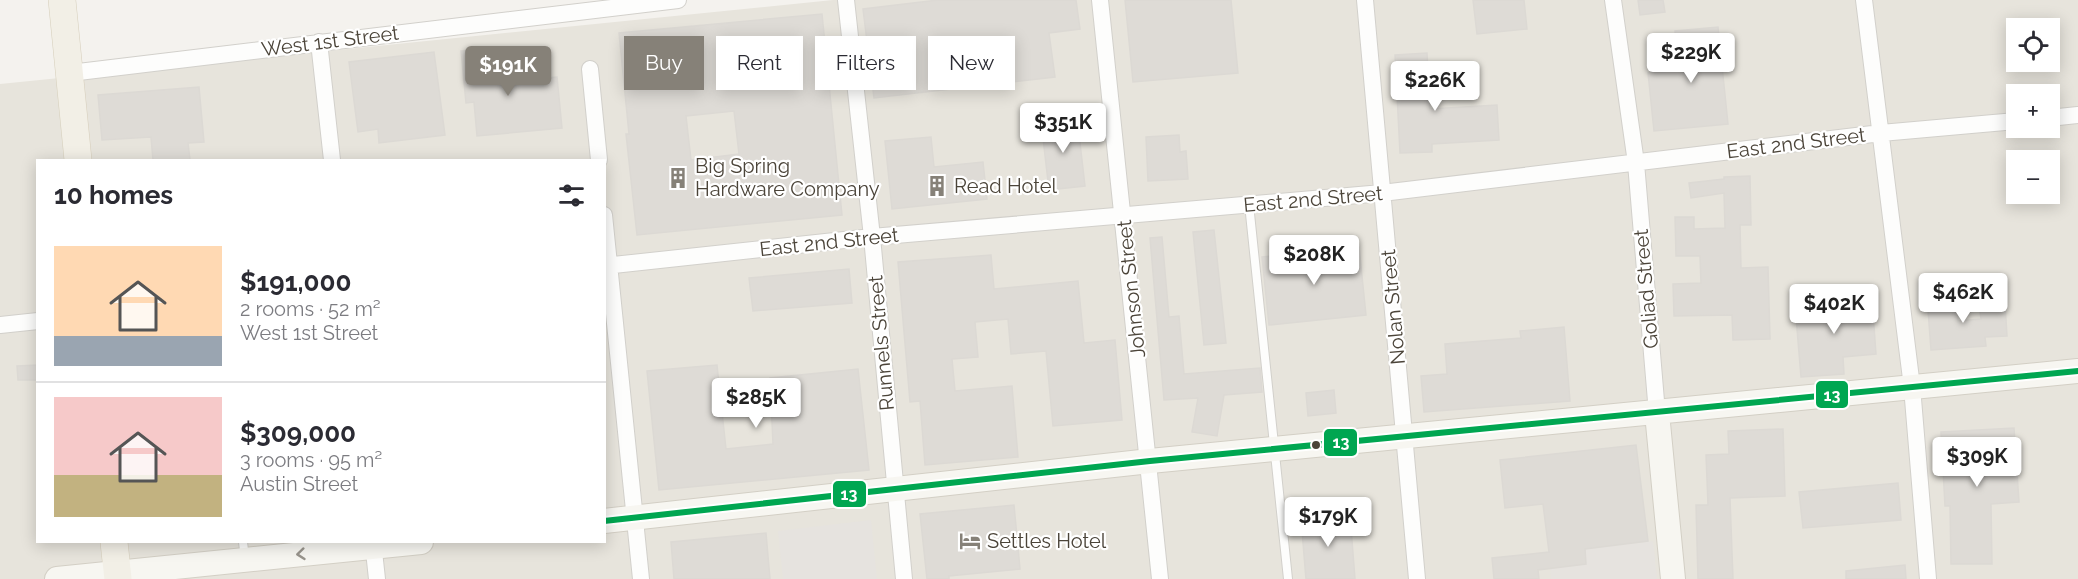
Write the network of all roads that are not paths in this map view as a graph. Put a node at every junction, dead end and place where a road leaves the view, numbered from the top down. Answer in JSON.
{"nodes":[{"id":1,"x":678,"y":0,"type":"edge"},
{"id":2,"x":846,"y":0,"type":"edge"},
{"id":3,"x":1100,"y":0,"type":"edge"},
{"id":4,"x":1365,"y":0,"type":"edge"},
{"id":5,"x":1613,"y":0,"type":"edge"},
{"id":6,"x":1864,"y":0,"type":"edge"},
{"id":7,"x":63,"y":12,"type":"edge"},
{"id":8,"x":319,"y":42,"type":"junction"},
{"id":9,"x":590,"y":69,"type":"dead end"},
{"id":10,"x":70,"y":73,"type":"junction"},
{"id":11,"x":2078,"y":115,"type":"edge"},
{"id":12,"x":2060,"y":117,"type":"edge"},
{"id":13,"x":2006,"y":122,"type":"edge"},
{"id":14,"x":1881,"y":133,"type":"junction"},
{"id":15,"x":78,"y":159,"type":"edge"},
{"id":16,"x":332,"y":159,"type":"edge"},
{"id":17,"x":599,"y":159,"type":"edge"},
{"id":18,"x":1636,"y":163,"type":"junction"},
{"id":19,"x":1382,"y":193,"type":"junction"},
{"id":20,"x":1249,"y":204,"type":"junction"},
{"id":21,"x":1123,"y":215,"type":"junction"},
{"id":22,"x":872,"y":237,"type":"junction"},
{"id":23,"x":606,"y":249,"type":"edge"},
{"id":24,"x":607,"y":266,"type":"edge"},
{"id":25,"x":36,"y":321,"type":"edge"},
{"id":26,"x":0,"y":325,"type":"edge"},
{"id":27,"x":2078,"y":371,"type":"edge"},
{"id":28,"x":1912,"y":387,"type":"junction"},
{"id":29,"x":1657,"y":413,"type":"junction"},
{"id":30,"x":1406,"y":436,"type":"junction"},
{"id":31,"x":1275,"y":449,"type":"junction"},
{"id":32,"x":1150,"y":461,"type":"junction"},
{"id":33,"x":894,"y":488,"type":"junction"},
{"id":34,"x":634,"y":518,"type":"junction"},
{"id":35,"x":606,"y":521,"type":"edge"},
{"id":36,"x":114,"y":543,"type":"edge"},
{"id":37,"x":398,"y":543,"type":"edge"},
{"id":38,"x":373,"y":544,"type":"edge"},
{"id":39,"x":244,"y":550,"type":"edge"},
{"id":40,"x":117,"y":576,"type":"edge"},
{"id":41,"x":57,"y":579,"type":"edge"},
{"id":42,"x":377,"y":579,"type":"edge"},
{"id":43,"x":641,"y":579,"type":"edge"},
{"id":44,"x":904,"y":579,"type":"edge"},
{"id":45,"x":1160,"y":579,"type":"edge"},
{"id":46,"x":1288,"y":579,"type":"edge"},
{"id":47,"x":1417,"y":579,"type":"edge"},
{"id":48,"x":1673,"y":579,"type":"edge"},
{"id":49,"x":1928,"y":579,"type":"edge"}],
"edges":[{"from":1,"to":8,"type":"street","name":"West 1st Street"},
{"from":2,"to":22,"type":"street","name":"Runnels Street"},
{"from":3,"to":21,"type":"street","name":"Johnson Street"},
{"from":4,"to":19,"type":"street","name":"Nolan Street"},
{"from":5,"to":18,"type":"street","name":"Goliad Street"},
{"from":6,"to":14,"type":"street"},
{"from":7,"to":10,"type":"main road"},
{"from":8,"to":10,"type":"street","name":"West 1st Street"},
{"from":8,"to":16,"type":"street"},
{"from":9,"to":17,"type":"street"},
{"from":10,"to":15,"type":"main road"},
{"from":11,"to":12,"type":"street"},
{"from":13,"to":14,"type":"street","name":"East 2nd Street"},
{"from":14,"to":18,"type":"street","name":"East 2nd Street"},
{"from":14,"to":28,"type":"street"},
{"from":18,"to":19,"type":"street","name":"East 2nd Street"},
{"from":18,"to":29,"type":"street","name":"Goliad Street"},
{"from":19,"to":20,"type":"street","name":"East 2nd Street"},
{"from":19,"to":30,"type":"street","name":"Nolan Street"},
{"from":20,"to":21,"type":"street","name":"East 2nd Street"},
{"from":20,"to":31,"type":"lane"},
{"from":21,"to":22,"type":"street","name":"East 2nd Street"},
{"from":21,"to":32,"type":"street","name":"Johnson Street"},
{"from":22,"to":24,"type":"street","name":"East 2nd Street"},
{"from":22,"to":33,"type":"street","name":"Runnels Street"},
{"from":23,"to":24,"type":"street"},
{"from":24,"to":34,"type":"street"},
{"from":25,"to":26,"type":"street"},
{"from":27,"to":28,"type":"main road"},
{"from":28,"to":29,"type":"main road"},
{"from":28,"to":49,"type":"street"},
{"from":29,"to":30,"type":"main road"},
{"from":29,"to":48,"type":"main road","name":"Goliad Street"},
{"from":30,"to":31,"type":"main road"},
{"from":30,"to":47,"type":"street","name":"Nolan Street"},
{"from":31,"to":32,"type":"main road"},
{"from":31,"to":46,"type":"lane"},
{"from":32,"to":33,"type":"main road"},
{"from":32,"to":45,"type":"street","name":"Johnson Street"},
{"from":33,"to":34,"type":"main road"},
{"from":33,"to":44,"type":"street","name":"Runnels Street"},
{"from":34,"to":35,"type":"main road"},
{"from":34,"to":43,"type":"street"},
{"from":36,"to":40,"type":"main road"},
{"from":37,"to":38,"type":"main road"},
{"from":38,"to":39,"type":"main road","one_way":true},
{"from":38,"to":42,"type":"street"},
{"from":39,"to":40,"type":"main road"},
{"from":40,"to":41,"type":"main road"}]}
